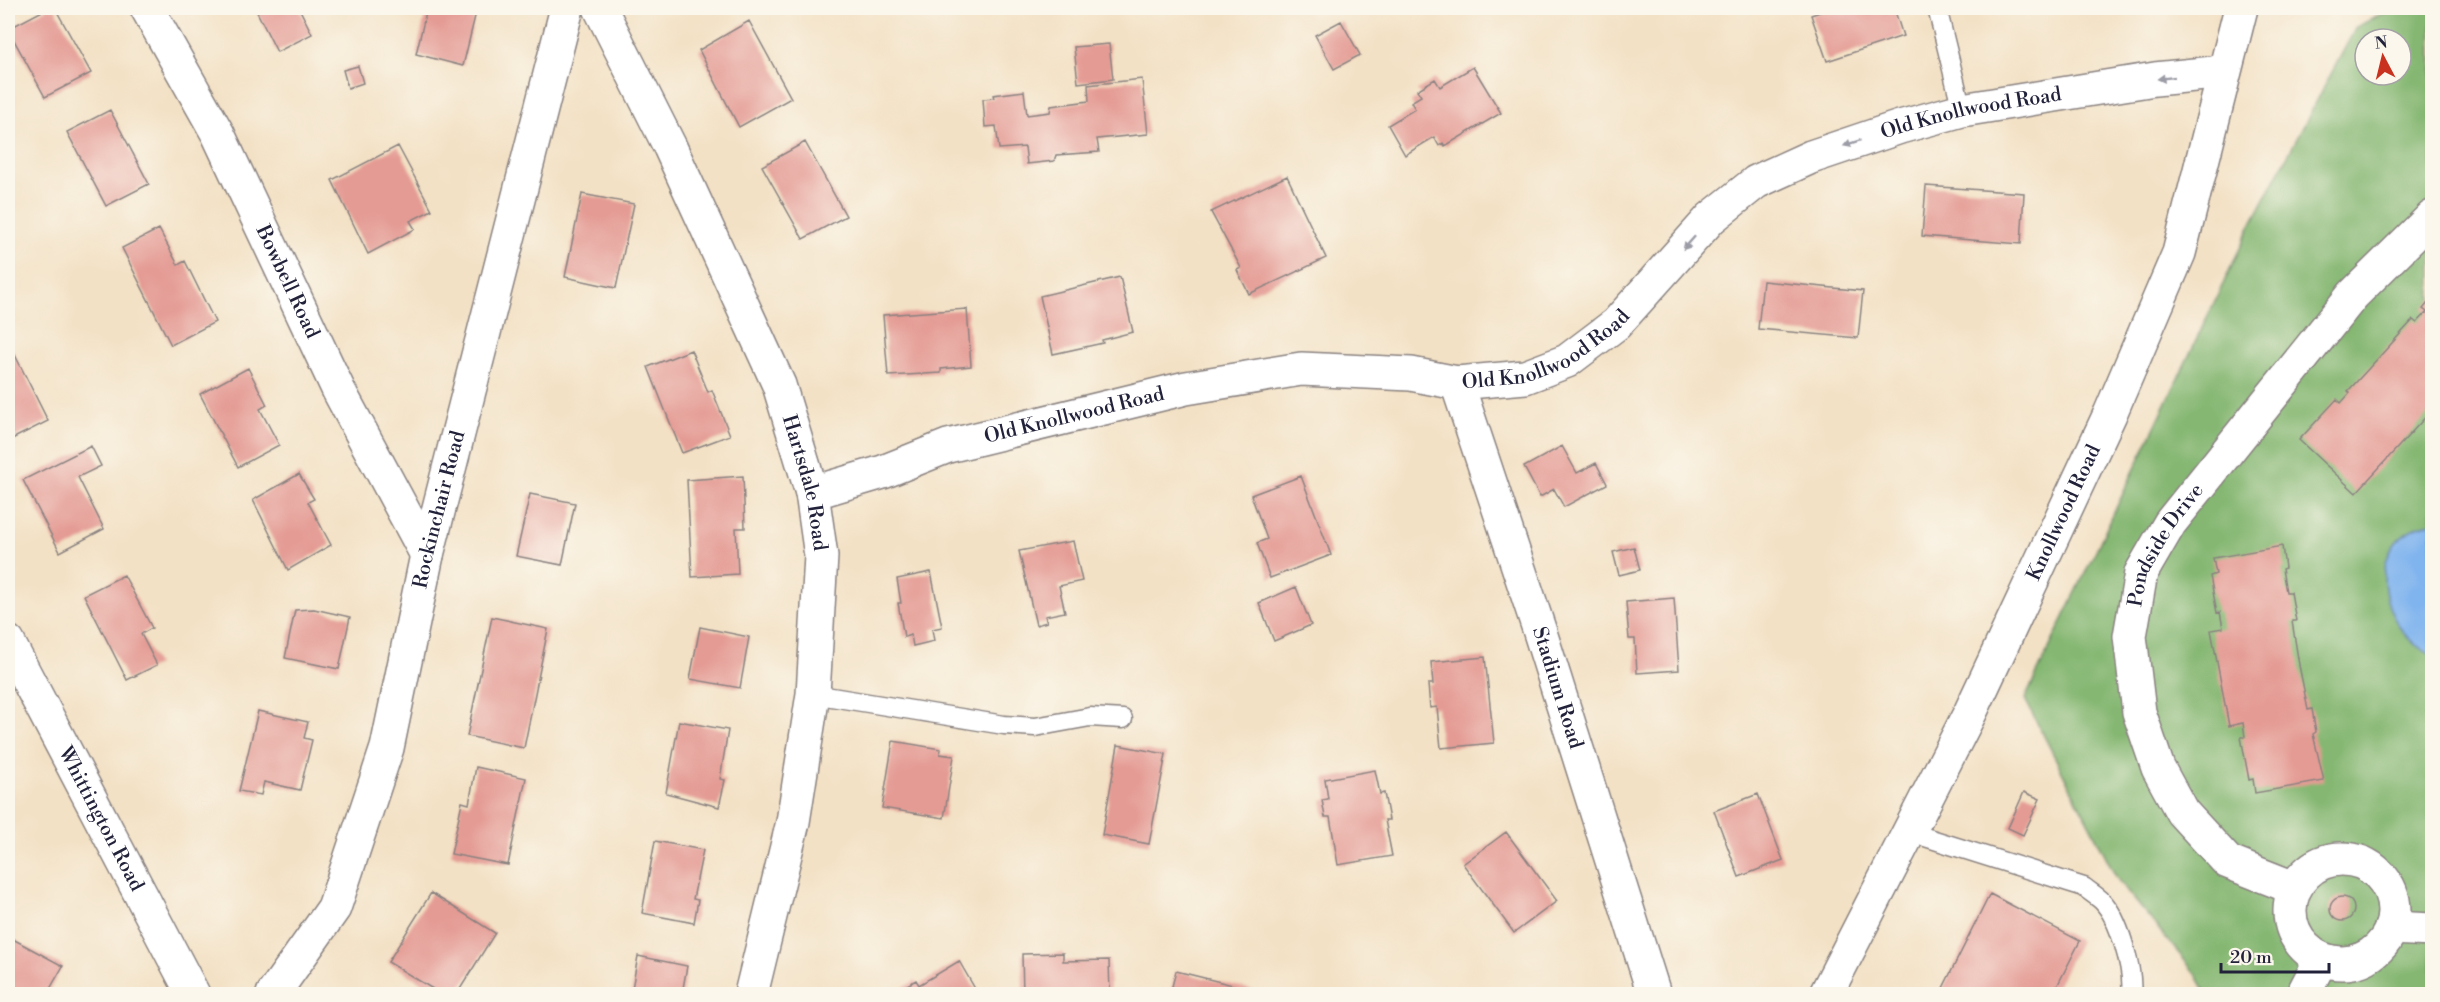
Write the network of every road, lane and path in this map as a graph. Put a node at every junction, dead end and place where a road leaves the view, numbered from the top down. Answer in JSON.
{"nodes":[{"id":1,"x":147,"y":8,"type":"edge"},
{"id":2,"x":567,"y":8,"type":"edge"},
{"id":3,"x":600,"y":8,"type":"edge"},
{"id":4,"x":1937,"y":8,"type":"edge"},
{"id":5,"x":2241,"y":8,"type":"edge"},
{"id":6,"x":2224,"y":72,"type":"junction"},
{"id":7,"x":1962,"y":110,"type":"junction"},
{"id":8,"x":2433,"y":217,"type":"edge"},
{"id":9,"x":1457,"y":383,"type":"junction"},
{"id":10,"x":812,"y":493,"type":"junction"},
{"id":11,"x":427,"y":555,"type":"junction"},
{"id":12,"x":8,"y":642,"type":"edge"},
{"id":13,"x":813,"y":694,"type":"junction"},
{"id":14,"x":1123,"y":719,"type":"dead end"},
{"id":15,"x":1909,"y":832,"type":"junction"},
{"id":16,"x":2294,"y":888,"type":"junction"},
{"id":17,"x":2391,"y":928,"type":"junction"},
{"id":18,"x":2433,"y":930,"type":"edge"},
{"id":19,"x":2321,"y":960,"type":"junction"},
{"id":20,"x":193,"y":994,"type":"edge"},
{"id":21,"x":273,"y":994,"type":"edge"},
{"id":22,"x":752,"y":994,"type":"edge"},
{"id":23,"x":1654,"y":994,"type":"edge"},
{"id":24,"x":1826,"y":994,"type":"edge"},
{"id":25,"x":2131,"y":994,"type":"edge"},
{"id":26,"x":2303,"y":994,"type":"edge"}],
"edges":[{"from":1,"to":11,"type":"street","name":"Bowbell Road"},
{"from":2,"to":11,"type":"street","name":"Rockinchair Road"},
{"from":3,"to":10,"type":"street","name":"Hartsdale Road"},
{"from":4,"to":7,"type":"lane"},
{"from":5,"to":6,"type":"street","name":"Knollwood Road"},
{"from":6,"to":7,"type":"street","name":"Old Knollwood Road","one_way":true},
{"from":6,"to":15,"type":"street","name":"Knollwood Road"},
{"from":7,"to":9,"type":"street","name":"Old Knollwood Road","one_way":true},
{"from":8,"to":16,"type":"street","name":"Pondside Drive"},
{"from":9,"to":10,"type":"street","name":"Old Knollwood Road"},
{"from":9,"to":23,"type":"street","name":"Stadium Road"},
{"from":10,"to":13,"type":"street","name":"Hartsdale Road"},
{"from":11,"to":21,"type":"street","name":"Rockinchair Road"},
{"from":12,"to":20,"type":"street","name":"Whittington Road"},
{"from":13,"to":14,"type":"lane"},
{"from":13,"to":22,"type":"street","name":"Hartsdale Road"},
{"from":15,"to":24,"type":"street","name":"Knollwood Road"},
{"from":15,"to":25,"type":"lane"},
{"from":16,"to":17,"type":"street"},
{"from":16,"to":19,"type":"street"},
{"from":17,"to":18,"type":"street"},
{"from":17,"to":19,"type":"street"},
{"from":19,"to":26,"type":"street"}]}
